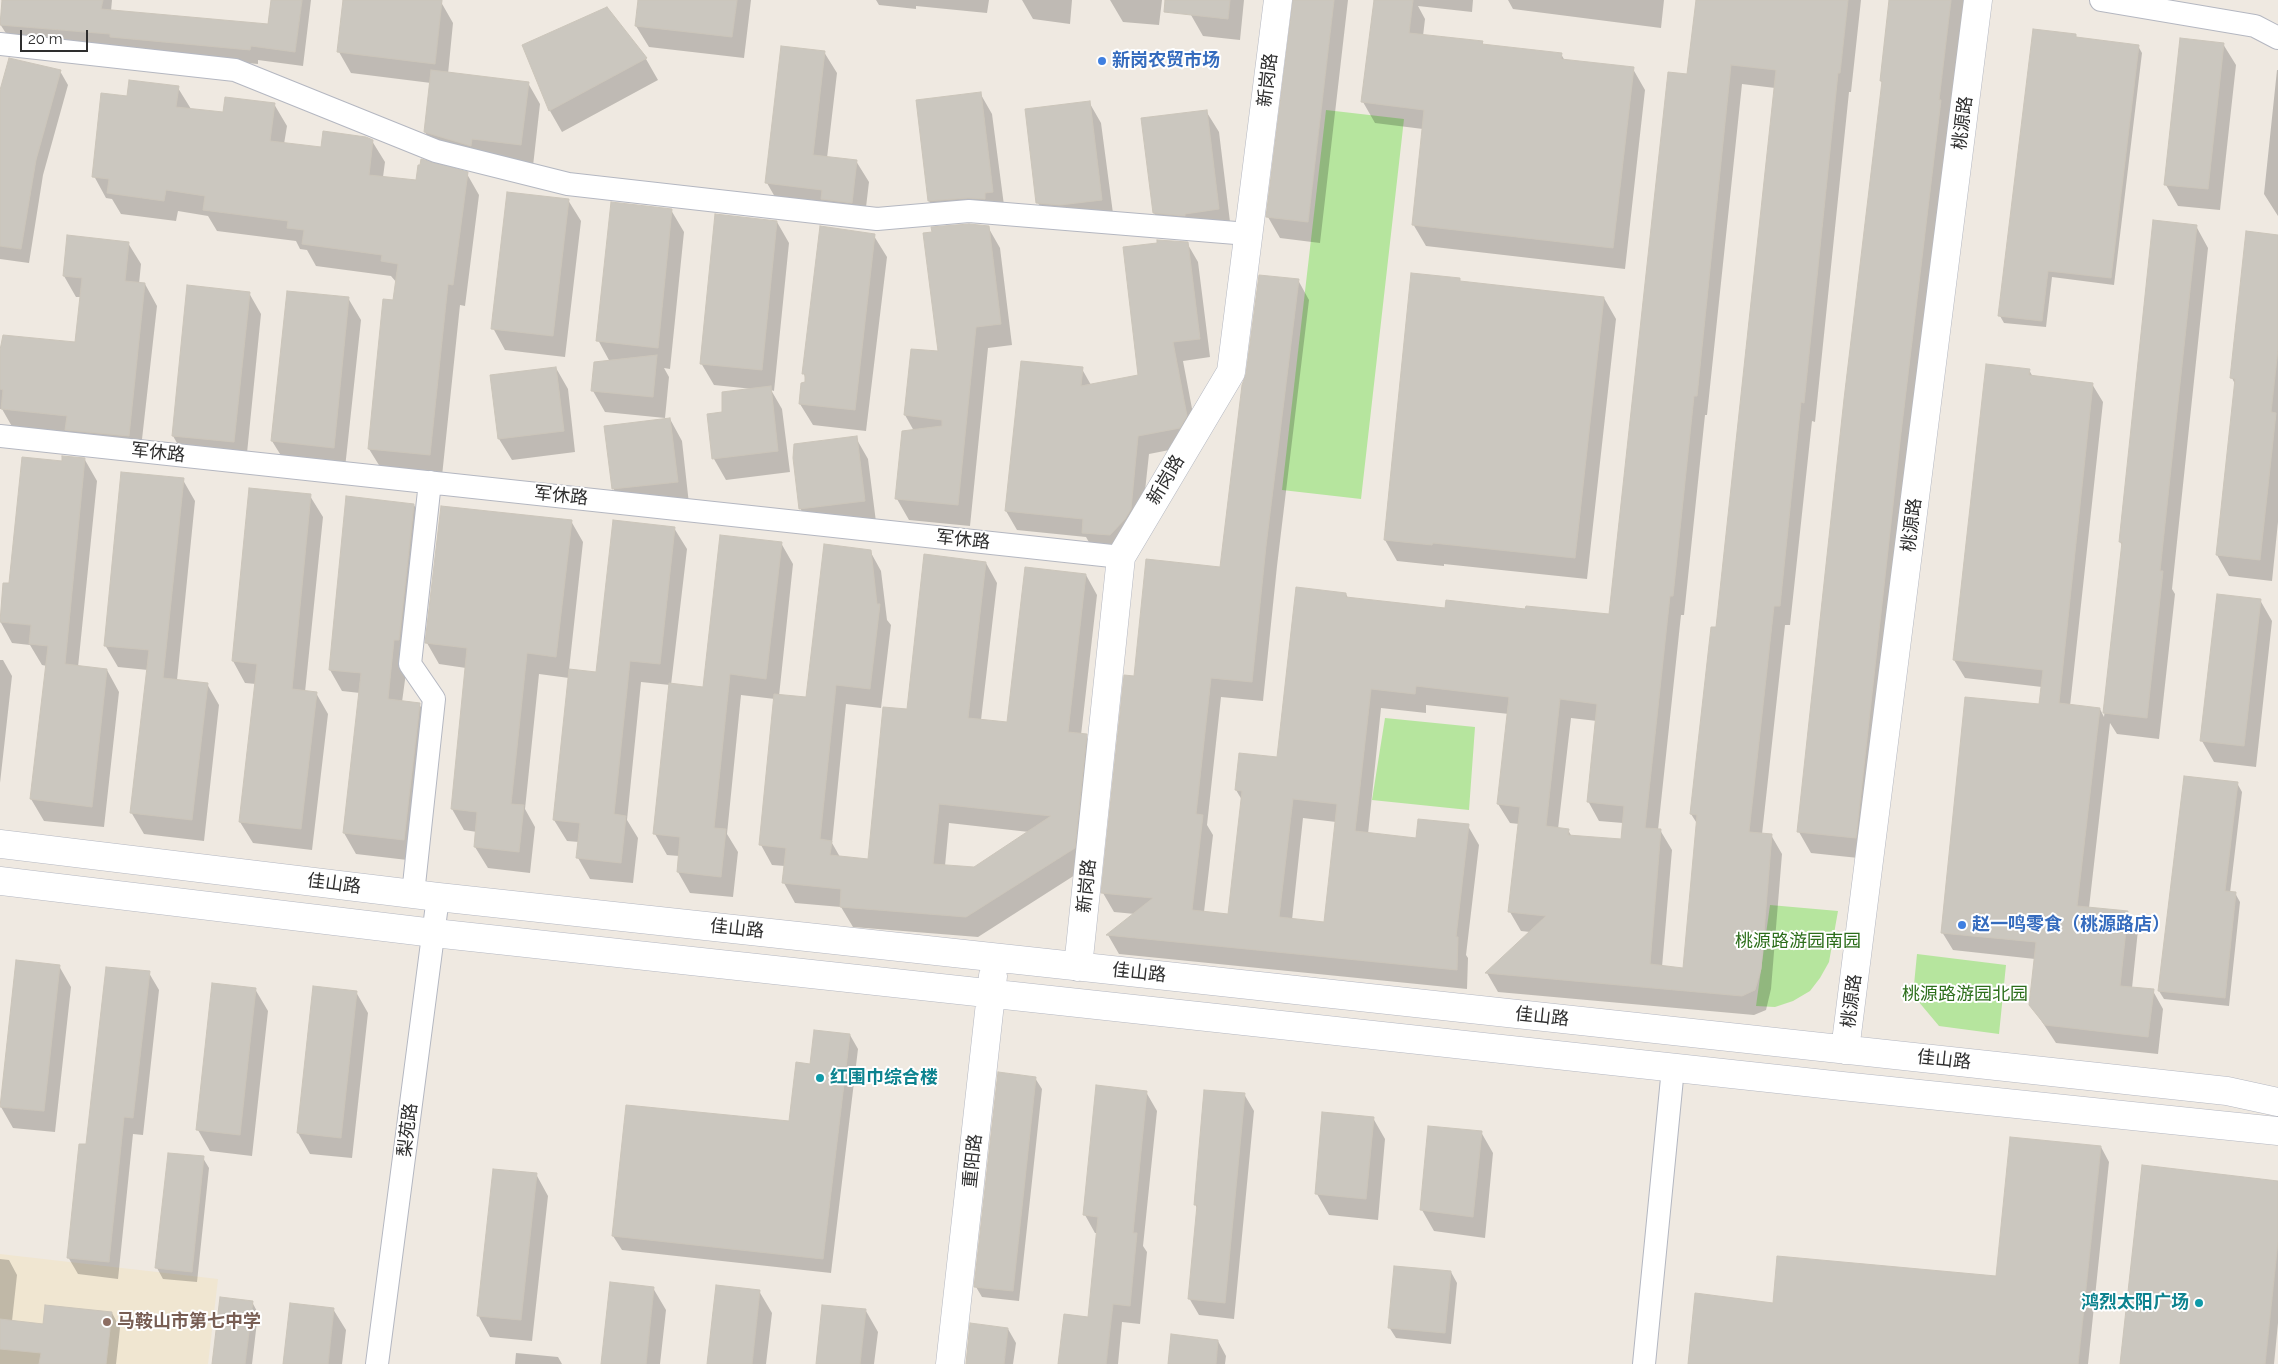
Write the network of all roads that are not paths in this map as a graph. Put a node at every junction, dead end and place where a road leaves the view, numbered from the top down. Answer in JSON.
{"nodes":[{"id":1,"x":1278,"y":0,"type":"edge"},
{"id":2,"x":1978,"y":0,"type":"edge"},
{"id":3,"x":2101,"y":0,"type":"edge"},
{"id":4,"x":2278,"y":38,"type":"edge"},
{"id":5,"x":0,"y":44,"type":"edge"},
{"id":6,"x":1248,"y":234,"type":"junction"},
{"id":7,"x":0,"y":436,"type":"edge"},
{"id":8,"x":430,"y":482,"type":"junction"},
{"id":9,"x":1121,"y":557,"type":"junction"},
{"id":10,"x":0,"y":844,"type":"edge"},
{"id":11,"x":0,"y":882,"type":"edge"},
{"id":12,"x":426,"y":895,"type":"junction"},
{"id":13,"x":434,"y":933,"type":"junction"},
{"id":14,"x":996,"y":958,"type":"junction"},
{"id":15,"x":1078,"y":966,"type":"junction"},
{"id":16,"x":991,"y":994,"type":"junction"},
{"id":17,"x":1846,"y":1050,"type":"junction"},
{"id":18,"x":1673,"y":1068,"type":"junction"},
{"id":19,"x":2278,"y":1102,"type":"edge"},
{"id":20,"x":2278,"y":1132,"type":"edge"},
{"id":21,"x":378,"y":1364,"type":"edge"},
{"id":22,"x":950,"y":1364,"type":"edge"},
{"id":23,"x":1644,"y":1364,"type":"edge"}],
"edges":[{"from":1,"to":6,"type":"street","name":"新岗路"},
{"from":2,"to":17,"type":"street","name":"桃源路"},
{"from":3,"to":4,"type":"street"},
{"from":5,"to":6,"type":"street"},
{"from":6,"to":9,"type":"street","name":"新岗路"},
{"from":7,"to":8,"type":"street","name":"军休路"},
{"from":8,"to":9,"type":"street","name":"军休路"},
{"from":8,"to":12,"type":"street","name":"梨苑路"},
{"from":9,"to":15,"type":"street","name":"新岗路"},
{"from":10,"to":12,"type":"street","name":"佳山路"},
{"from":11,"to":13,"type":"street","name":"佳山路"},
{"from":12,"to":13,"type":"street","name":"梨苑路"},
{"from":12,"to":14,"type":"street","name":"佳山路"},
{"from":13,"to":16,"type":"street","name":"佳山路"},
{"from":13,"to":21,"type":"street","name":"梨苑路"},
{"from":14,"to":15,"type":"street","name":"佳山路"},
{"from":14,"to":16,"type":"street","name":"重阳路"},
{"from":15,"to":17,"type":"street","name":"佳山路"},
{"from":16,"to":18,"type":"street","name":"佳山路"},
{"from":16,"to":22,"type":"street","name":"重阳路"},
{"from":17,"to":19,"type":"street","name":"佳山路"},
{"from":18,"to":20,"type":"street","name":"佳山路"},
{"from":18,"to":23,"type":"street"}]}
